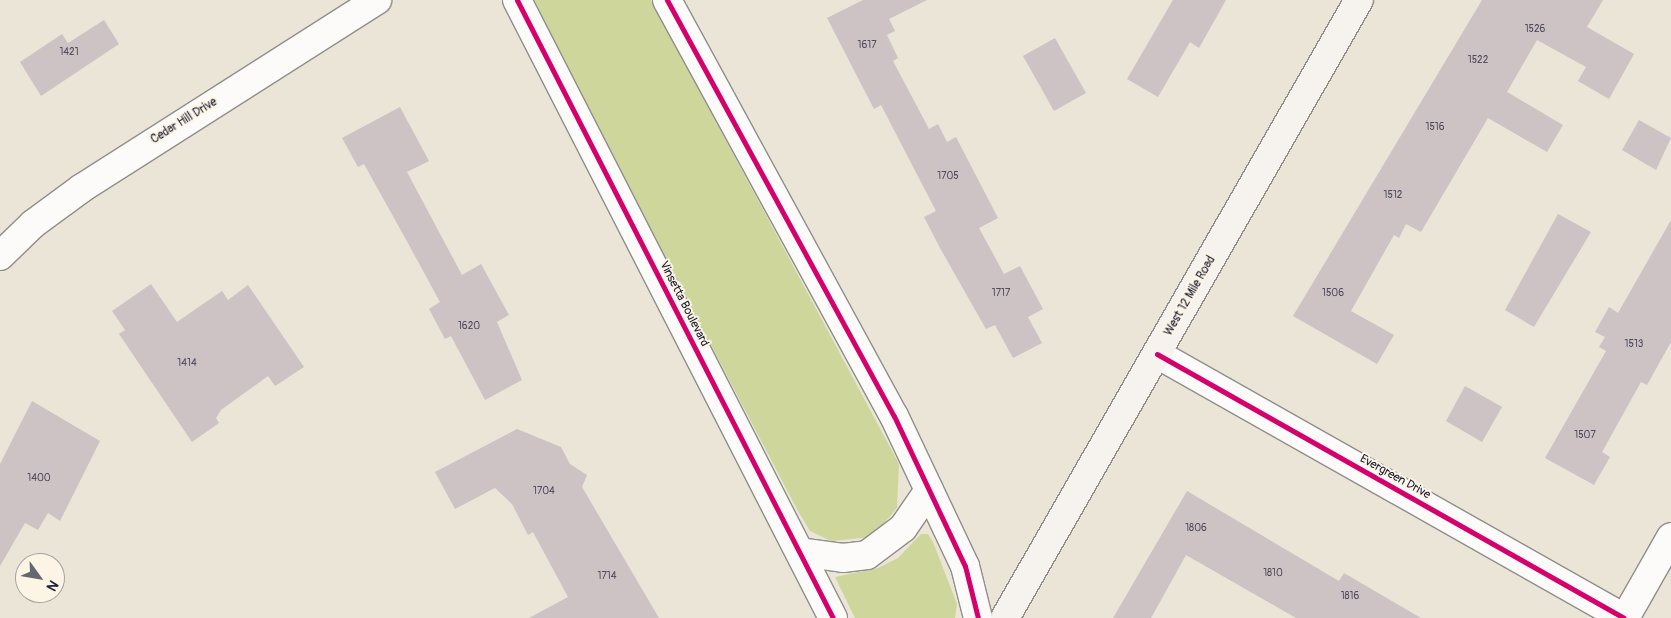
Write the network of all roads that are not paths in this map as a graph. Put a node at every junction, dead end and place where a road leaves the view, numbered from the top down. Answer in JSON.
{"nodes":[{"id":1,"x":377,"y":0,"type":"edge"},
{"id":2,"x":517,"y":0,"type":"edge"},
{"id":3,"x":667,"y":0,"type":"edge"},
{"id":4,"x":1359,"y":0,"type":"edge"},
{"id":5,"x":0,"y":256,"type":"edge"},
{"id":6,"x":1157,"y":354,"type":"junction"},
{"id":7,"x":929,"y":490,"type":"junction"},
{"id":8,"x":1671,"y":537,"type":"edge"},
{"id":9,"x":800,"y":552,"type":"junction"},
{"id":10,"x":833,"y":618,"type":"edge"},
{"id":11,"x":978,"y":618,"type":"edge"},
{"id":12,"x":1005,"y":618,"type":"edge"},
{"id":13,"x":1624,"y":618,"type":"edge"}],
"edges":[{"from":1,"to":5,"type":"street","name":"Cedar Hill Drive"},
{"from":2,"to":9,"type":"street","name":"Vinsetta Boulevard"},
{"from":3,"to":7,"type":"street"},
{"from":4,"to":6,"type":"main road","name":"West 12 Mile Road"},
{"from":6,"to":12,"type":"main road","name":"West 12 Mile Road"},
{"from":6,"to":13,"type":"street","name":"Evergreen Drive"},
{"from":7,"to":9,"type":"street"},
{"from":7,"to":11,"type":"street"},
{"from":8,"to":13,"type":"street"},
{"from":9,"to":10,"type":"street","name":"Vinsetta Boulevard"}]}
